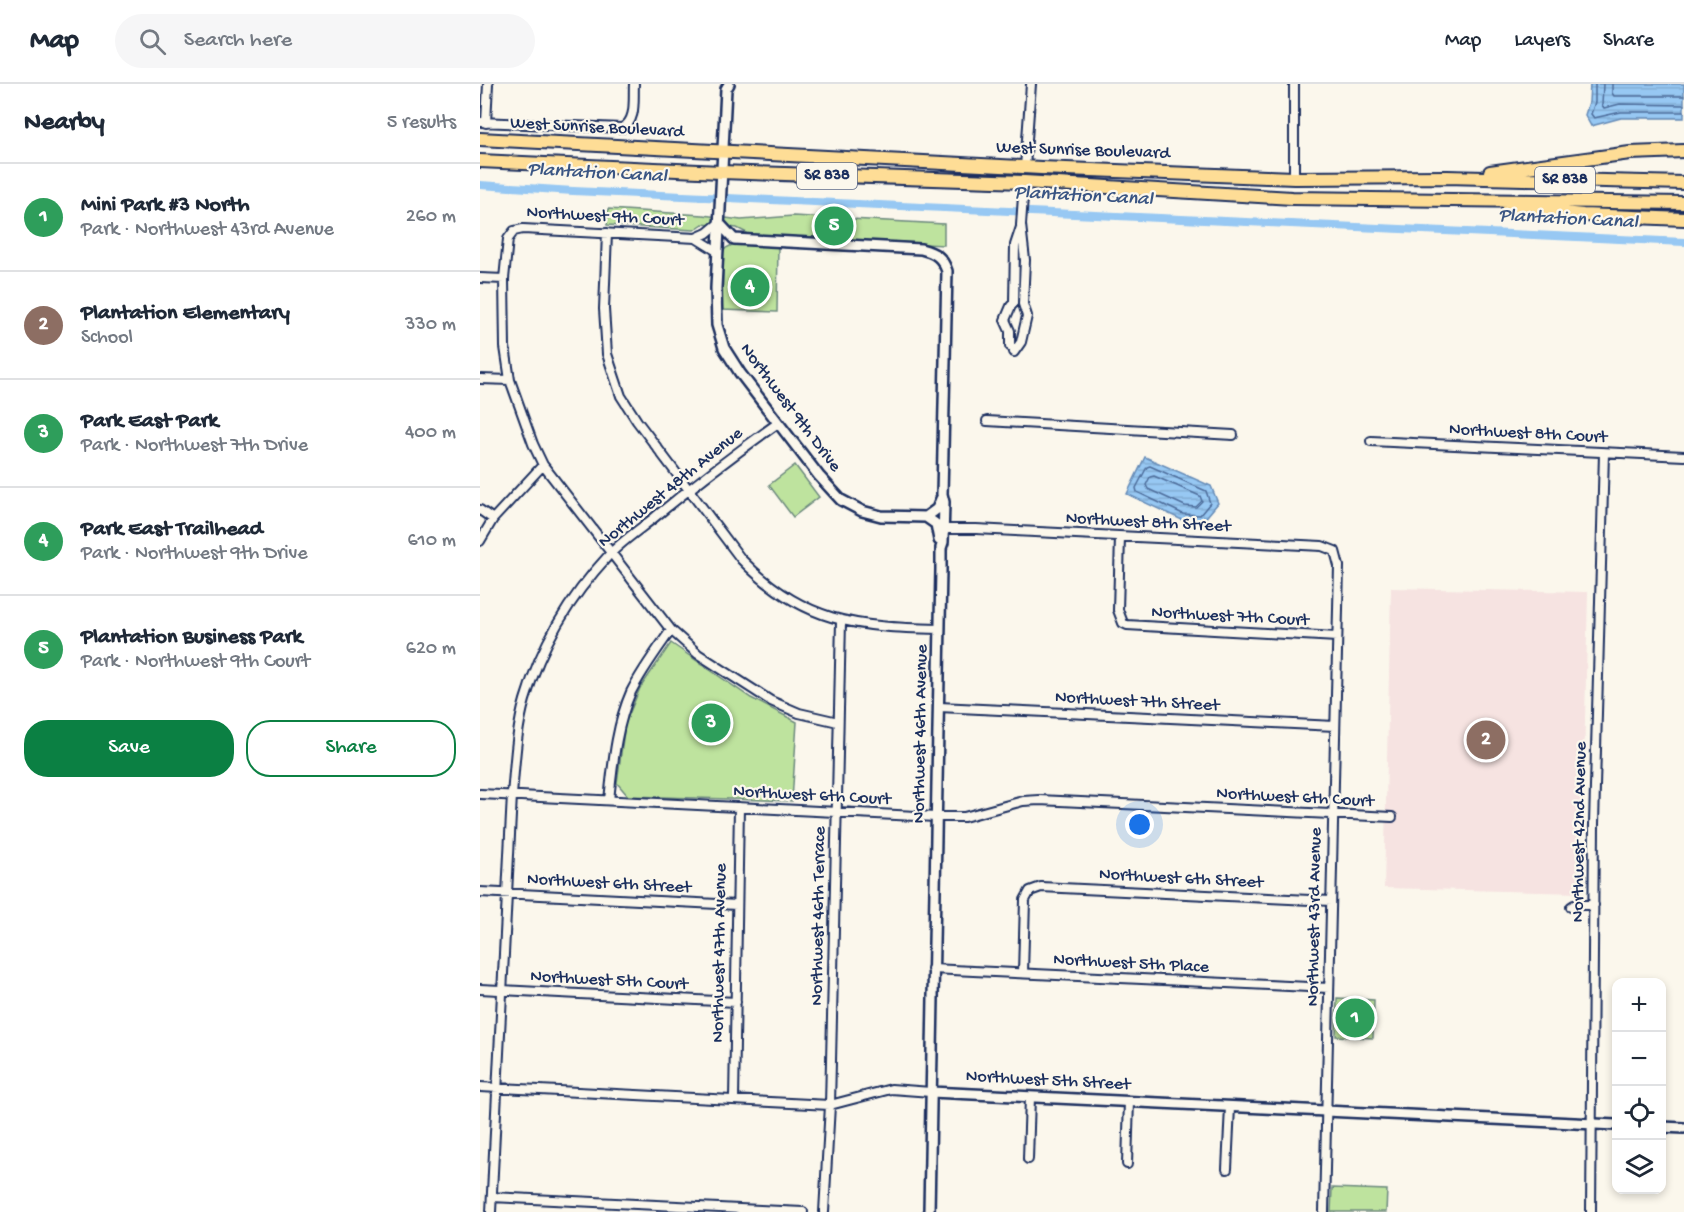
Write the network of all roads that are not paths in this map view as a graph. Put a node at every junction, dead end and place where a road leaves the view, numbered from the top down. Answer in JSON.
{"nodes":[{"id":1,"x":488,"y":84,"type":"edge"},
{"id":2,"x":634,"y":84,"type":"edge"},
{"id":3,"x":1031,"y":84,"type":"edge"},
{"id":4,"x":1294,"y":84,"type":"edge"},
{"id":5,"x":726,"y":86,"type":"edge"},
{"id":6,"x":483,"y":122,"type":"edge"},
{"id":7,"x":480,"y":139,"type":"edge"},
{"id":8,"x":1684,"y":151,"type":"edge"},
{"id":9,"x":723,"y":152,"type":"junction"},
{"id":10,"x":480,"y":161,"type":"edge"},
{"id":11,"x":1025,"y":167,"type":"junction"},
{"id":12,"x":1041,"y":168,"type":"junction"},
{"id":13,"x":721,"y":172,"type":"junction"},
{"id":14,"x":1447,"y":177,"type":"junction"},
{"id":15,"x":1294,"y":178,"type":"junction"},
{"id":16,"x":1003,"y":181,"type":"junction"},
{"id":17,"x":1024,"y":182,"type":"junction"},
{"id":18,"x":1684,"y":183,"type":"edge"},
{"id":19,"x":1262,"y":196,"type":"junction"},
{"id":20,"x":1444,"y":201,"type":"junction"},
{"id":21,"x":1684,"y":203,"type":"edge"},
{"id":22,"x":1684,"y":219,"type":"edge"},
{"id":23,"x":719,"y":222,"type":"junction"},
{"id":24,"x":1021,"y":225,"type":"junction"},
{"id":25,"x":607,"y":233,"type":"junction"},
{"id":26,"x":696,"y":238,"type":"junction"},
{"id":27,"x":735,"y":239,"type":"junction"},
{"id":28,"x":717,"y":251,"type":"junction"},
{"id":29,"x":480,"y":278,"type":"edge"},
{"id":30,"x":504,"y":279,"type":"junction"},
{"id":31,"x":1010,"y":331,"type":"junction"},
{"id":32,"x":1023,"y":332,"type":"junction"},
{"id":33,"x":480,"y":379,"type":"edge"},
{"id":34,"x":510,"y":380,"type":"junction"},
{"id":35,"x":987,"y":421,"type":"dead end"},
{"id":36,"x":778,"y":423,"type":"junction"},
{"id":37,"x":1233,"y":435,"type":"dead end"},
{"id":38,"x":1371,"y":441,"type":"dead end"},
{"id":39,"x":1604,"y":453,"type":"junction"},
{"id":40,"x":1684,"y":456,"type":"edge"},
{"id":41,"x":543,"y":465,"type":"junction"},
{"id":42,"x":688,"y":489,"type":"junction"},
{"id":43,"x":942,"y":494,"type":"junction"},
{"id":44,"x":480,"y":510,"type":"edge"},
{"id":45,"x":944,"y":515,"type":"junction"},
{"id":46,"x":926,"y":517,"type":"junction"},
{"id":47,"x":493,"y":519,"type":"junction"},
{"id":48,"x":959,"y":529,"type":"junction"},
{"id":49,"x":941,"y":534,"type":"junction"},
{"id":50,"x":1120,"y":537,"type":"junction"},
{"id":51,"x":480,"y":541,"type":"edge"},
{"id":52,"x":1335,"y":551,"type":"joint"},
{"id":53,"x":611,"y":553,"type":"junction"},
{"id":54,"x":841,"y":621,"type":"junction"},
{"id":55,"x":940,"y":629,"type":"junction"},
{"id":56,"x":671,"y":630,"type":"junction"},
{"id":57,"x":1337,"y":637,"type":"junction"},
{"id":58,"x":939,"y":707,"type":"junction"},
{"id":59,"x":838,"y":722,"type":"junction"},
{"id":60,"x":1335,"y":726,"type":"junction"},
{"id":61,"x":480,"y":794,"type":"edge"},
{"id":62,"x":512,"y":795,"type":"junction"},
{"id":63,"x":609,"y":800,"type":"junction"},
{"id":64,"x":739,"y":807,"type":"junction"},
{"id":65,"x":836,"y":811,"type":"junction"},
{"id":66,"x":1333,"y":815,"type":"junction"},
{"id":67,"x":936,"y":817,"type":"junction"},
{"id":68,"x":1392,"y":817,"type":"dead end"},
{"id":69,"x":480,"y":892,"type":"edge"},
{"id":70,"x":507,"y":894,"type":"junction"},
{"id":71,"x":1331,"y":902,"type":"junction"},
{"id":72,"x":737,"y":905,"type":"junction"},
{"id":73,"x":1594,"y":905,"type":"junction"},
{"id":74,"x":1571,"y":907,"type":"dead end"},
{"id":75,"x":932,"y":969,"type":"junction"},
{"id":76,"x":1023,"y":973,"type":"junction"},
{"id":77,"x":1329,"y":988,"type":"junction"},
{"id":78,"x":480,"y":989,"type":"edge"},
{"id":79,"x":502,"y":990,"type":"junction"},
{"id":80,"x":736,"y":1002,"type":"junction"},
{"id":81,"x":480,"y":1087,"type":"edge"},
{"id":82,"x":497,"y":1088,"type":"junction"},
{"id":83,"x":931,"y":1092,"type":"junction"},
{"id":84,"x":1030,"y":1097,"type":"junction"},
{"id":85,"x":734,"y":1100,"type":"junction"},
{"id":86,"x":1129,"y":1101,"type":"junction"},
{"id":87,"x":830,"y":1105,"type":"junction"},
{"id":88,"x":1230,"y":1107,"type":"junction"},
{"id":89,"x":1326,"y":1112,"type":"junction"},
{"id":90,"x":1592,"y":1124,"type":"junction"},
{"id":91,"x":1612,"y":1125,"type":"edge"},
{"id":92,"x":1666,"y":1127,"type":"edge"},
{"id":93,"x":1684,"y":1128,"type":"edge"},
{"id":94,"x":1028,"y":1159,"type":"dead end"},
{"id":95,"x":1127,"y":1164,"type":"dead end"},
{"id":96,"x":1227,"y":1169,"type":"dead end"},
{"id":97,"x":492,"y":1197,"type":"junction"},
{"id":98,"x":491,"y":1212,"type":"edge"},
{"id":99,"x":803,"y":1212,"type":"edge"},
{"id":100,"x":824,"y":1212,"type":"edge"},
{"id":101,"x":929,"y":1212,"type":"edge"},
{"id":102,"x":1324,"y":1212,"type":"edge"},
{"id":103,"x":1591,"y":1212,"type":"edge"}],
"edges":[{"from":1,"to":6,"type":"street"},
{"from":2,"to":6,"type":"street"},
{"from":3,"to":11,"type":"street"},
{"from":4,"to":15,"type":"street"},
{"from":5,"to":9,"type":"street"},
{"from":7,"to":9,"type":"main road","name":"West Sunrise Boulevard","number":"SR 838"},
{"from":8,"to":14,"type":"main road"},
{"from":9,"to":11,"type":"main road","name":"West Sunrise Boulevard","number":"SR 838"},
{"from":9,"to":13,"type":"street"},
{"from":10,"to":13,"type":"main road","name":"West Sunrise Boulevard","number":"SR 838"},
{"from":11,"to":12,"type":"main road","name":"West Sunrise Boulevard","number":"SR 838"},
{"from":11,"to":16,"type":"main road"},
{"from":12,"to":15,"type":"main road","name":"West Sunrise Boulevard","number":"SR 838"},
{"from":12,"to":17,"type":"main road"},
{"from":13,"to":16,"type":"main road","name":"West Sunrise Boulevard","number":"SR 838"},
{"from":13,"to":23,"type":"street","name":"Northwest 9th Drive"},
{"from":14,"to":15,"type":"main road","name":"West Sunrise Boulevard","number":"SR 838"},
{"from":14,"to":18,"type":"main road","name":"West Sunrise Boulevard","number":"SR 838"},
{"from":15,"to":19,"type":"main road"},
{"from":16,"to":17,"type":"main road","name":"West Sunrise Boulevard","number":"SR 838"},
{"from":17,"to":19,"type":"main road","name":"West Sunrise Boulevard","number":"SR 838"},
{"from":17,"to":24,"type":"street"},
{"from":19,"to":20,"type":"main road","name":"West Sunrise Boulevard","number":"SR 838"},
{"from":20,"to":21,"type":"main road","name":"West Sunrise Boulevard","number":"SR 838"},
{"from":20,"to":22,"type":"main road"},
{"from":23,"to":26,"type":"street","name":"Northwest 9th Court"},
{"from":23,"to":27,"type":"street"},
{"from":23,"to":28,"type":"street","name":"Northwest 9th Drive"},
{"from":24,"to":31,"type":"street"},
{"from":24,"to":32,"type":"street"},
{"from":25,"to":26,"type":"street","name":"Northwest 9th Court"},
{"from":25,"to":30,"type":"street","name":"Northwest 9th Court"},
{"from":25,"to":42,"type":"street"},
{"from":26,"to":28,"type":"street","name":"Northwest 9th Court"},
{"from":27,"to":28,"type":"street"},
{"from":27,"to":43,"type":"street"},
{"from":28,"to":36,"type":"street","name":"Northwest 9th Drive"},
{"from":29,"to":30,"type":"street"},
{"from":30,"to":34,"type":"street"},
{"from":31,"to":32,"type":"street"},
{"from":31,"to":32,"type":"street"},
{"from":33,"to":34,"type":"street"},
{"from":34,"to":41,"type":"street"},
{"from":35,"to":37,"type":"street"},
{"from":36,"to":42,"type":"street","name":"Northwest 48th Avenue"},
{"from":36,"to":46,"type":"street","name":"Northwest 9th Drive"},
{"from":38,"to":39,"type":"street","name":"Northwest 8th Court"},
{"from":39,"to":40,"type":"street","name":"Northwest 8th Court"},
{"from":39,"to":73,"type":"street","name":"Northwest 42nd Avenue"},
{"from":41,"to":47,"type":"street"},
{"from":41,"to":53,"type":"street"},
{"from":42,"to":53,"type":"street","name":"Northwest 48th Avenue"},
{"from":42,"to":54,"type":"street"},
{"from":43,"to":45,"type":"street"},
{"from":43,"to":46,"type":"street"},
{"from":44,"to":47,"type":"street"},
{"from":45,"to":48,"type":"street"},
{"from":45,"to":49,"type":"street"},
{"from":46,"to":49,"type":"street"},
{"from":47,"to":51,"type":"street"},
{"from":48,"to":49,"type":"street","name":"Northwest 8th Street"},
{"from":48,"to":50,"type":"street","name":"Northwest 8th Street"},
{"from":49,"to":55,"type":"street","name":"Northwest 46th Avenue"},
{"from":50,"to":52,"type":"street","name":"Northwest 8th Street"},
{"from":50,"to":57,"type":"street","name":"Northwest 7th Court"},
{"from":52,"to":57,"type":"street","name":"Northwest 43rd Avenue"},
{"from":53,"to":56,"type":"street"},
{"from":53,"to":62,"type":"street","name":"Northwest 48th Avenue"},
{"from":54,"to":55,"type":"street"},
{"from":54,"to":59,"type":"street","name":"Northwest 46th Terrace"},
{"from":55,"to":58,"type":"street","name":"Northwest 46th Avenue"},
{"from":56,"to":59,"type":"street"},
{"from":56,"to":63,"type":"street"},
{"from":57,"to":60,"type":"street","name":"Northwest 43rd Avenue"},
{"from":58,"to":60,"type":"street","name":"Northwest 7th Street"},
{"from":58,"to":67,"type":"street","name":"Northwest 46th Avenue"},
{"from":59,"to":65,"type":"street","name":"Northwest 46th Terrace"},
{"from":60,"to":66,"type":"street","name":"Northwest 43rd Avenue"},
{"from":61,"to":62,"type":"street","name":"Northwest 6th Court"},
{"from":62,"to":63,"type":"street","name":"Northwest 6th Court"},
{"from":62,"to":70,"type":"street","name":"Northwest 48th Avenue"},
{"from":63,"to":64,"type":"street","name":"Northwest 6th Court"},
{"from":64,"to":65,"type":"street","name":"Northwest 6th Court"},
{"from":64,"to":72,"type":"street","name":"Northwest 47th Avenue"},
{"from":65,"to":67,"type":"street","name":"Northwest 6th Court"},
{"from":65,"to":87,"type":"street","name":"Northwest 46th Terrace"},
{"from":66,"to":67,"type":"street","name":"Northwest 6th Court"},
{"from":66,"to":68,"type":"street","name":"Northwest 6th Court"},
{"from":66,"to":71,"type":"street","name":"Northwest 43rd Avenue"},
{"from":67,"to":75,"type":"street","name":"Northwest 46th Avenue"},
{"from":69,"to":70,"type":"street","name":"Northwest 6th Street"},
{"from":70,"to":72,"type":"street","name":"Northwest 6th Street"},
{"from":70,"to":79,"type":"street","name":"Northwest 48th Avenue"},
{"from":71,"to":76,"type":"street","name":"Northwest 6th Street"},
{"from":71,"to":77,"type":"street","name":"Northwest 43rd Avenue"},
{"from":72,"to":80,"type":"street","name":"Northwest 47th Avenue"},
{"from":73,"to":74,"type":"street"},
{"from":73,"to":90,"type":"street","name":"Northwest 42nd Avenue"},
{"from":75,"to":76,"type":"street","name":"Northwest 5th Place"},
{"from":75,"to":83,"type":"street","name":"Northwest 46th Avenue"},
{"from":76,"to":77,"type":"street","name":"Northwest 5th Place"},
{"from":77,"to":89,"type":"street","name":"Northwest 43rd Avenue"},
{"from":78,"to":79,"type":"street","name":"Northwest 5th Court"},
{"from":79,"to":80,"type":"street","name":"Northwest 5th Court"},
{"from":79,"to":82,"type":"street","name":"Northwest 48th Avenue"},
{"from":80,"to":85,"type":"street","name":"Northwest 47th Avenue"},
{"from":81,"to":82,"type":"street","name":"Northwest 5th Street"},
{"from":82,"to":85,"type":"street","name":"Northwest 5th Street"},
{"from":82,"to":97,"type":"street","name":"Northwest 48th Avenue"},
{"from":83,"to":84,"type":"street","name":"Northwest 5th Street"},
{"from":83,"to":87,"type":"street","name":"Northwest 5th Street"},
{"from":83,"to":101,"type":"street","name":"Northwest 46th Avenue"},
{"from":84,"to":86,"type":"street","name":"Northwest 5th Street"},
{"from":84,"to":94,"type":"street"},
{"from":85,"to":87,"type":"street","name":"Northwest 5th Street"},
{"from":86,"to":88,"type":"street","name":"Northwest 5th Street"},
{"from":86,"to":95,"type":"street"},
{"from":87,"to":100,"type":"street","name":"Northwest 46th Terrace"},
{"from":88,"to":89,"type":"street","name":"Northwest 5th Street"},
{"from":88,"to":96,"type":"street"},
{"from":89,"to":90,"type":"street","name":"Northwest 5th Street"},
{"from":89,"to":102,"type":"street","name":"Northwest 43rd Avenue"},
{"from":90,"to":91,"type":"street","name":"Northwest 5th Street"},
{"from":90,"to":103,"type":"street","name":"Northwest 42nd Avenue"},
{"from":92,"to":93,"type":"street"},
{"from":97,"to":98,"type":"street","name":"Northwest 48th Avenue"},
{"from":97,"to":99,"type":"street"}]}
